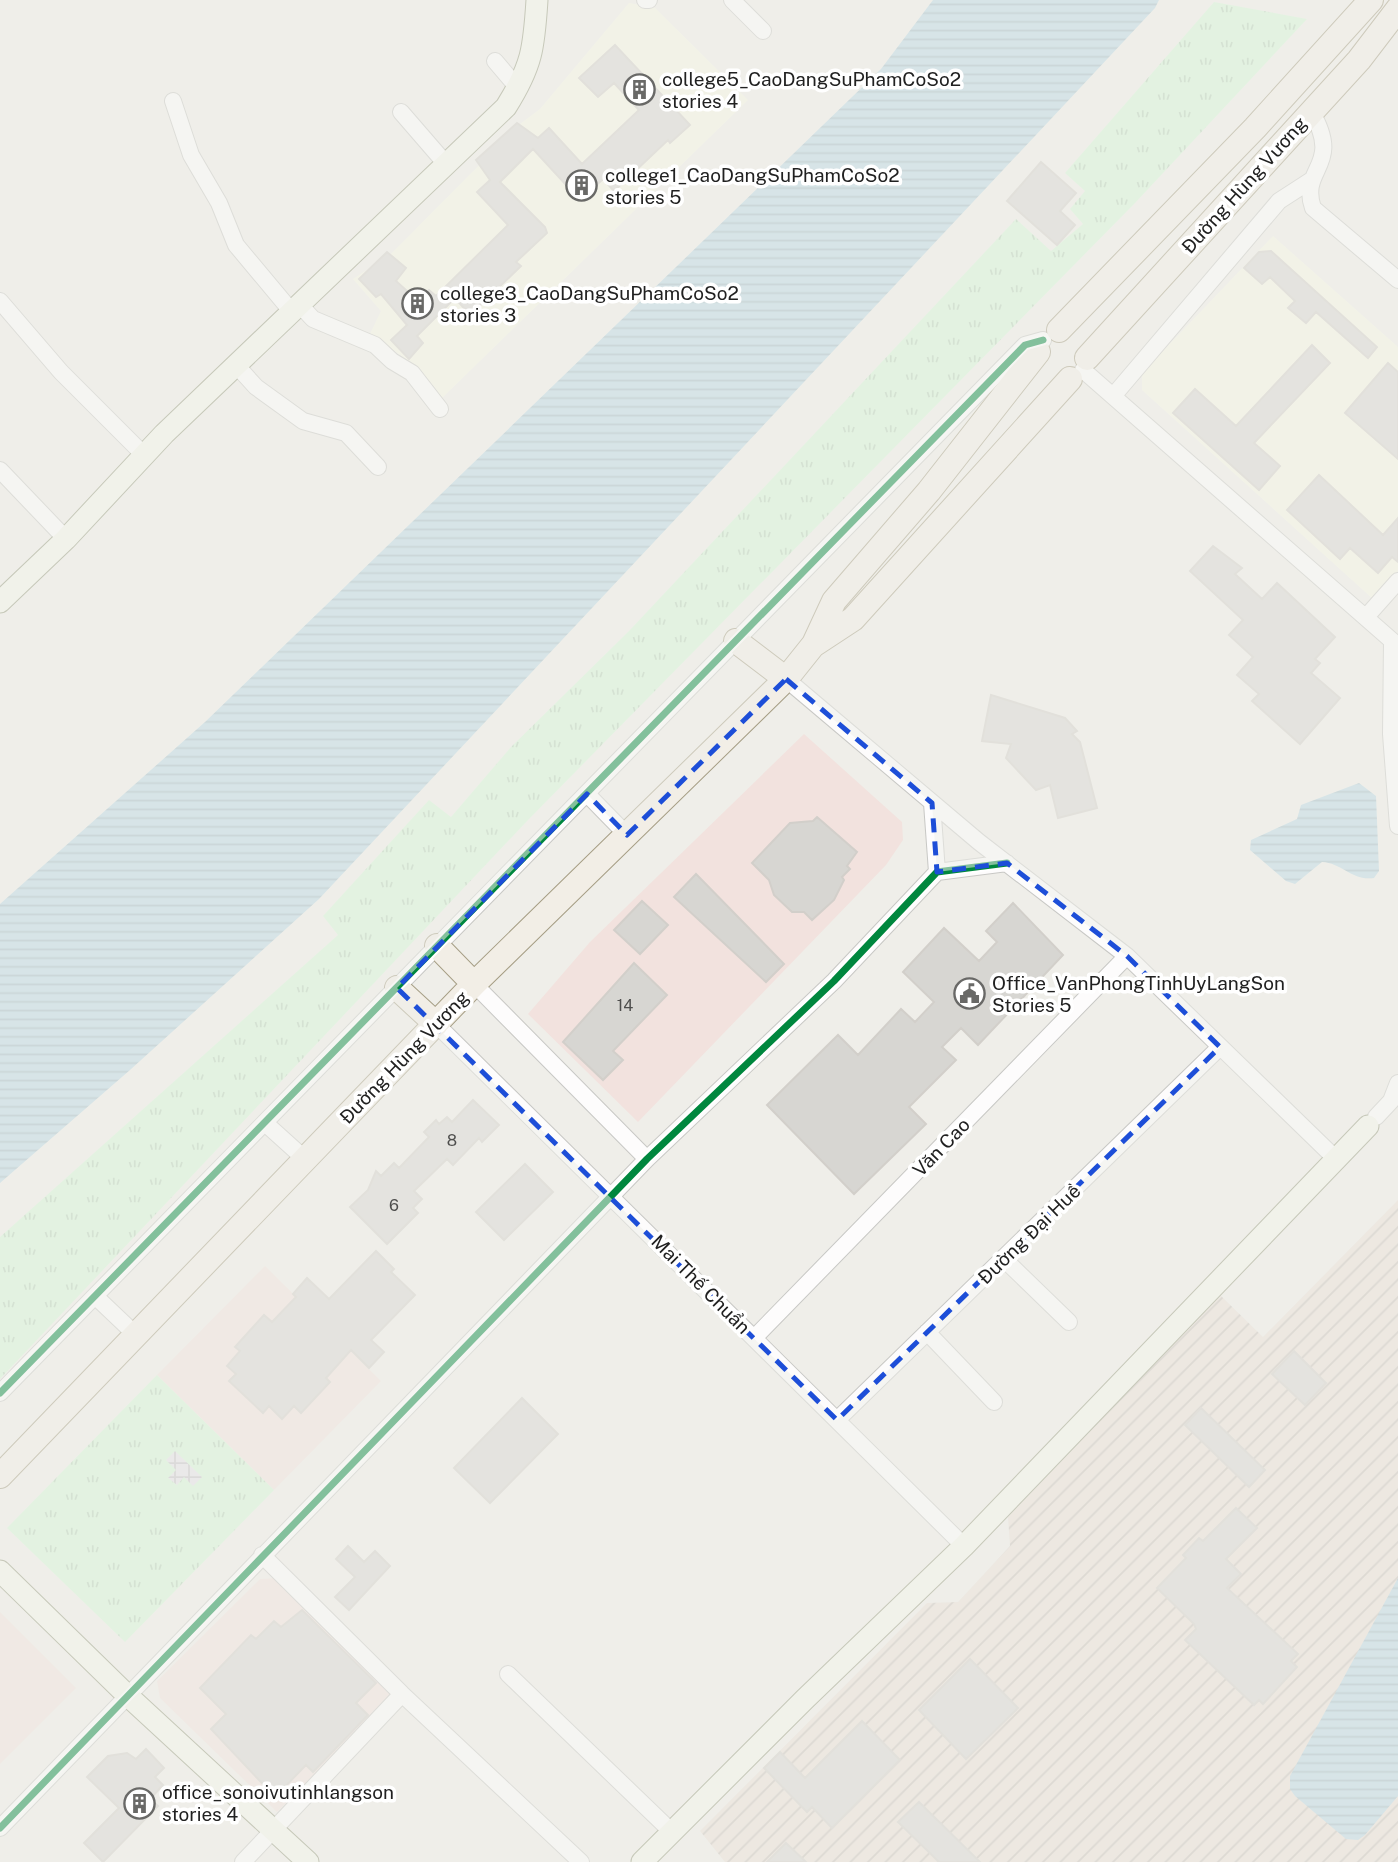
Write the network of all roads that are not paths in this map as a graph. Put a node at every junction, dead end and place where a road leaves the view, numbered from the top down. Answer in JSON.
{"nodes":[{"id":1,"x":537,"y":0,"type":"edge"},
{"id":2,"x":732,"y":0,"type":"edge"},
{"id":3,"x":1371,"y":0,"type":"edge"},
{"id":4,"x":1398,"y":9,"type":"edge"},
{"id":5,"x":763,"y":31,"type":"dead end"},
{"id":6,"x":495,"y":61,"type":"dead end"},
{"id":7,"x":518,"y":88,"type":"junction"},
{"id":8,"x":173,"y":101,"type":"dead end"},
{"id":9,"x":1311,"y":111,"type":"junction"},
{"id":10,"x":401,"y":112,"type":"dead end"},
{"id":11,"x":446,"y":164,"type":"junction"},
{"id":12,"x":1313,"y":179,"type":"junction"},
{"id":13,"x":1398,"y":280,"type":"edge"},
{"id":14,"x":0,"y":301,"type":"edge"},
{"id":15,"x":296,"y":309,"type":"junction"},
{"id":16,"x":1047,"y":341,"type":"junction"},
{"id":17,"x":236,"y":365,"type":"junction"},
{"id":18,"x":1080,"y":369,"type":"junction"},
{"id":19,"x":1114,"y":396,"type":"junction"},
{"id":20,"x":440,"y":409,"type":"dead end"},
{"id":21,"x":144,"y":455,"type":"junction"},
{"id":22,"x":379,"y":467,"type":"dead end"},
{"id":23,"x":0,"y":470,"type":"edge"},
{"id":24,"x":66,"y":539,"type":"junction"},
{"id":25,"x":1398,"y":581,"type":"edge"},
{"id":26,"x":0,"y":602,"type":"edge"},
{"id":27,"x":1366,"y":617,"type":"junction"},
{"id":28,"x":736,"y":641,"type":"junction"},
{"id":29,"x":1395,"y":644,"type":"edge"},
{"id":30,"x":814,"y":645,"type":"junction"},
{"id":31,"x":786,"y":679,"type":"junction"},
{"id":32,"x":587,"y":794,"type":"junction"},
{"id":33,"x":932,"y":803,"type":"junction"},
{"id":34,"x":1398,"y":826,"type":"edge"},
{"id":35,"x":627,"y":835,"type":"junction"},
{"id":36,"x":1007,"y":863,"type":"junction"},
{"id":37,"x":937,"y":872,"type":"junction"},
{"id":38,"x":438,"y":946,"type":"junction"},
{"id":39,"x":1127,"y":956,"type":"junction"},
{"id":40,"x":474,"y":984,"type":"junction"},
{"id":41,"x":397,"y":988,"type":"junction"},
{"id":42,"x":436,"y":1024,"type":"junction"},
{"id":43,"x":1220,"y":1047,"type":"junction"},
{"id":44,"x":1398,"y":1083,"type":"edge"},
{"id":45,"x":1394,"y":1104,"type":"edge"},
{"id":46,"x":1372,"y":1121,"type":"joint"},
{"id":47,"x":265,"y":1123,"type":"junction"},
{"id":48,"x":1335,"y":1158,"type":"junction"},
{"id":49,"x":647,"y":1159,"type":"junction"},
{"id":50,"x":306,"y":1160,"type":"junction"},
{"id":51,"x":612,"y":1196,"type":"junction"},
{"id":52,"x":1004,"y":1259,"type":"junction"},
{"id":53,"x":96,"y":1297,"type":"junction"},
{"id":54,"x":1069,"y":1322,"type":"dead end"},
{"id":55,"x":927,"y":1332,"type":"junction"},
{"id":56,"x":136,"y":1335,"type":"junction"},
{"id":57,"x":754,"y":1338,"type":"junction"},
{"id":58,"x":0,"y":1393,"type":"edge"},
{"id":59,"x":995,"y":1402,"type":"dead end"},
{"id":60,"x":837,"y":1420,"type":"junction"},
{"id":61,"x":0,"y":1476,"type":"edge"},
{"id":62,"x":964,"y":1546,"type":"junction"},
{"id":63,"x":262,"y":1555,"type":"junction"},
{"id":64,"x":0,"y":1571,"type":"edge"},
{"id":65,"x":508,"y":1674,"type":"dead end"},
{"id":66,"x":402,"y":1694,"type":"junction"},
{"id":67,"x":127,"y":1695,"type":"junction"},
{"id":68,"x":0,"y":1828,"type":"edge"},
{"id":69,"x":274,"y":1829,"type":"junction"},
{"id":70,"x":673,"y":1833,"type":"junction"},
{"id":71,"x":243,"y":1862,"type":"edge"},
{"id":72,"x":309,"y":1862,"type":"edge"},
{"id":73,"x":581,"y":1862,"type":"edge"},
{"id":74,"x":642,"y":1862,"type":"edge"}],
"edges":[{"from":1,"to":7,"type":"street"},
{"from":2,"to":5,"type":"street"},
{"from":3,"to":16,"type":"main road","name":"Đường Hùng Vương"},
{"from":4,"to":9,"type":"main road","name":"Đường Hùng Vương"},
{"from":6,"to":7,"type":"street"},
{"from":7,"to":11,"type":"street"},
{"from":8,"to":15,"type":"street"},
{"from":9,"to":12,"type":"street"},
{"from":9,"to":18,"type":"main road","name":"Đường Hùng Vương"},
{"from":10,"to":11,"type":"street"},
{"from":11,"to":15,"type":"street"},
{"from":12,"to":13,"type":"street"},
{"from":12,"to":19,"type":"street"},
{"from":14,"to":21,"type":"street"},
{"from":15,"to":17,"type":"street"},
{"from":15,"to":20,"type":"street"},
{"from":16,"to":18,"type":"main road"},
{"from":16,"to":18,"type":"main road"},
{"from":16,"to":28,"type":"street"},
{"from":16,"to":30,"type":"main road","name":"Đường Hùng Vương"},
{"from":17,"to":21,"type":"street"},
{"from":17,"to":22,"type":"street"},
{"from":18,"to":19,"type":"street"},
{"from":18,"to":30,"type":"main road","name":"Đường Hùng Vương"},
{"from":19,"to":27,"type":"street"},
{"from":21,"to":24,"type":"street"},
{"from":23,"to":24,"type":"street"},
{"from":24,"to":26,"type":"street"},
{"from":25,"to":27,"type":"street"},
{"from":27,"to":29,"type":"street"},
{"from":28,"to":31,"type":"main road"},
{"from":28,"to":32,"type":"street"},
{"from":29,"to":34,"type":"street"},
{"from":30,"to":31,"type":"main road","name":"Đường Hùng Vương"},
{"from":31,"to":33,"type":"street"},
{"from":31,"to":35,"type":"main road","name":"Đường Hùng Vương"},
{"from":32,"to":35,"type":"street"},
{"from":32,"to":38,"type":"street"},
{"from":33,"to":36,"type":"street"},
{"from":33,"to":37,"type":"street"},
{"from":35,"to":40,"type":"main road","name":"Đường Hùng Vương"},
{"from":36,"to":37,"type":"street"},
{"from":36,"to":39,"type":"street"},
{"from":37,"to":49,"type":"street"},
{"from":38,"to":40,"type":"main road"},
{"from":38,"to":41,"type":"street"},
{"from":39,"to":43,"type":"street"},
{"from":39,"to":57,"type":"street","name":"Văn Cao"},
{"from":40,"to":42,"type":"main road","name":"Đường Hùng Vương"},
{"from":40,"to":49,"type":"street"},
{"from":41,"to":42,"type":"main road"},
{"from":41,"to":47,"type":"street"},
{"from":42,"to":50,"type":"main road","name":"Đường Hùng Vương"},
{"from":42,"to":51,"type":"street","name":"Mai Thế Chuẩn"},
{"from":43,"to":48,"type":"street"},
{"from":43,"to":52,"type":"street","name":"Đường Đại Huề"},
{"from":44,"to":45,"type":"street"},
{"from":45,"to":46,"type":"street"},
{"from":46,"to":48,"type":"street"},
{"from":47,"to":50,"type":"street"},
{"from":47,"to":53,"type":"street"},
{"from":48,"to":62,"type":"street"},
{"from":49,"to":51,"type":"street"},
{"from":50,"to":56,"type":"main road","name":"Đường Hùng Vương"},
{"from":51,"to":57,"type":"street","name":"Mai Thế Chuẩn"},
{"from":51,"to":63,"type":"street"},
{"from":52,"to":54,"type":"street"},
{"from":52,"to":55,"type":"street","name":"Đường Đại Huề"},
{"from":53,"to":56,"type":"street"},
{"from":53,"to":58,"type":"street"},
{"from":55,"to":59,"type":"street"},
{"from":55,"to":60,"type":"street","name":"Đường Đại Huề"},
{"from":56,"to":61,"type":"main road","name":"Đường Hùng Vương"},
{"from":57,"to":60,"type":"street","name":"Mai Thế Chuẩn"},
{"from":60,"to":62,"type":"street","name":"Mai Thế Chuẩn"},
{"from":62,"to":70,"type":"street"},
{"from":63,"to":66,"type":"street"},
{"from":63,"to":67,"type":"street"},
{"from":64,"to":67,"type":"street"},
{"from":65,"to":70,"type":"street"},
{"from":66,"to":69,"type":"street"},
{"from":66,"to":73,"type":"street"},
{"from":67,"to":68,"type":"street"},
{"from":67,"to":69,"type":"street"},
{"from":69,"to":71,"type":"street"},
{"from":69,"to":72,"type":"street"},
{"from":70,"to":74,"type":"street"}]}
